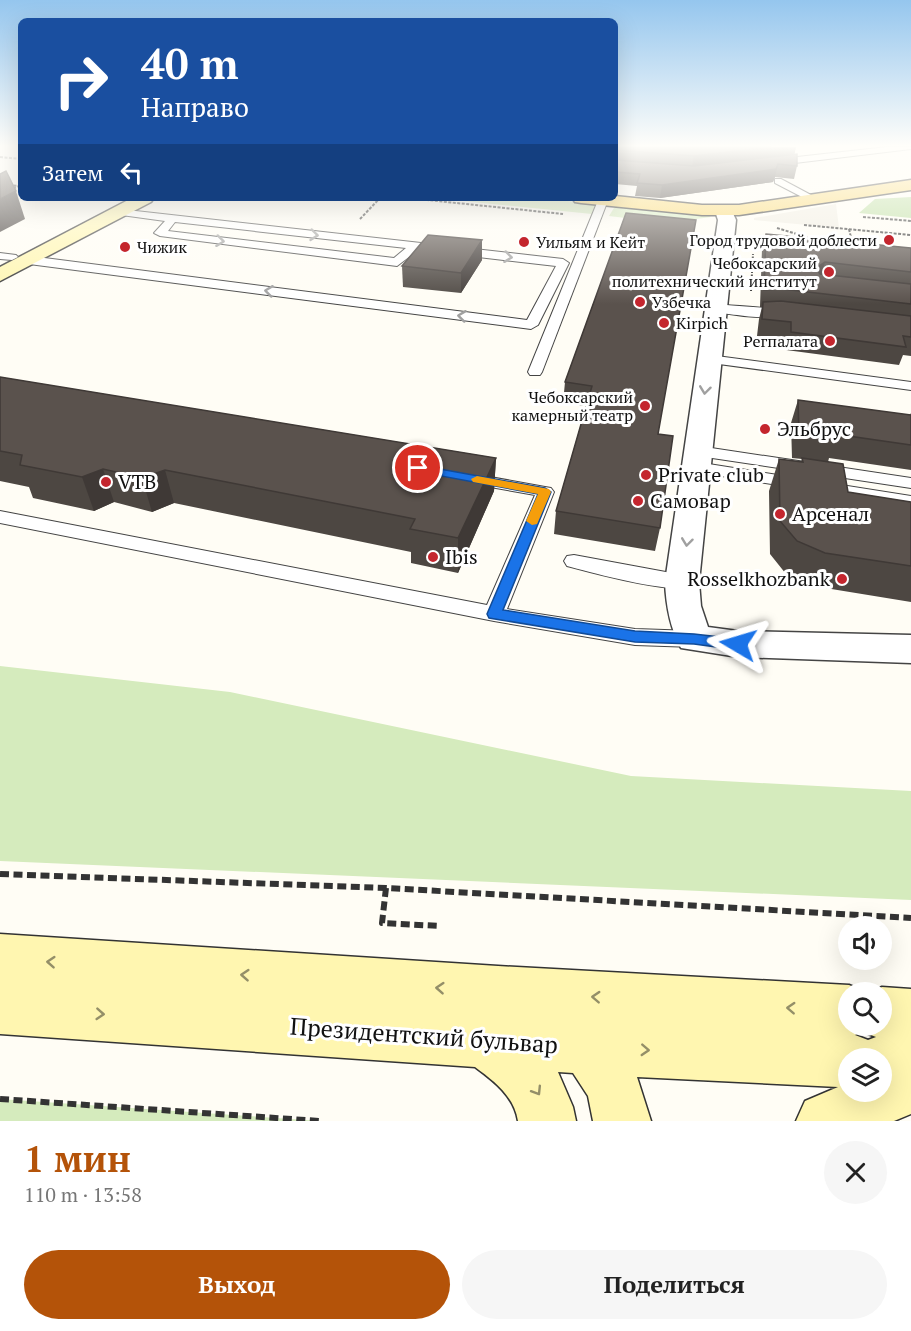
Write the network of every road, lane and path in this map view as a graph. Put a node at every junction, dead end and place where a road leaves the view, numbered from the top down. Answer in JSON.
{"nodes":[{"id":1,"x":625,"y":199,"type":"edge"},
{"id":2,"x":776,"y":199,"type":"edge"},
{"id":3,"x":818,"y":199,"type":"edge"},
{"id":4,"x":608,"y":201,"type":"edge"},
{"id":5,"x":123,"y":205,"type":"edge"},
{"id":6,"x":721,"y":207,"type":"junction"},
{"id":7,"x":858,"y":216,"type":"dead end"},
{"id":8,"x":173,"y":218,"type":"junction"},
{"id":9,"x":911,"y":221,"type":"edge"},
{"id":10,"x":773,"y":226,"type":"dead end"},
{"id":11,"x":839,"y":228,"type":"dead end"},
{"id":12,"x":849,"y":229,"type":"junction"},
{"id":13,"x":791,"y":232,"type":"junction"},
{"id":14,"x":911,"y":235,"type":"edge"},
{"id":15,"x":792,"y":238,"type":"edge"},
{"id":16,"x":753,"y":241,"type":"dead end"},
{"id":17,"x":823,"y":242,"type":"edge"},
{"id":18,"x":773,"y":243,"type":"edge"},
{"id":19,"x":415,"y":246,"type":"junction"},
{"id":20,"x":854,"y":251,"type":"edge"},
{"id":21,"x":753,"y":253,"type":"dead end"},
{"id":22,"x":10,"y":259,"type":"edge"},
{"id":23,"x":0,"y":275,"type":"edge"},
{"id":24,"x":716,"y":308,"type":"junction"},
{"id":25,"x":750,"y":312,"type":"junction"},
{"id":26,"x":800,"y":315,"type":"edge"},
{"id":27,"x":709,"y":358,"type":"junction"},
{"id":28,"x":535,"y":372,"type":"dead end"},
{"id":29,"x":911,"y":386,"type":"edge"},
{"id":30,"x":697,"y":459,"type":"junction"},
{"id":31,"x":454,"y":475,"type":"edge"},
{"id":32,"x":911,"y":483,"type":"edge"},
{"id":33,"x":911,"y":501,"type":"edge"},
{"id":34,"x":0,"y":517,"type":"edge"},
{"id":35,"x":574,"y":561,"type":"dead end"},
{"id":36,"x":682,"y":582,"type":"junction"},
{"id":37,"x":494,"y":614,"type":"junction"},
{"id":38,"x":694,"y":639,"type":"junction"},
{"id":39,"x":911,"y":649,"type":"edge"},
{"id":40,"x":0,"y":874,"type":"edge"},
{"id":41,"x":386,"y":888,"type":"junction"},
{"id":42,"x":911,"y":918,"type":"edge"},
{"id":43,"x":440,"y":926,"type":"dead end"},
{"id":44,"x":0,"y":959,"type":"edge"},
{"id":45,"x":0,"y":1008,"type":"edge"},
{"id":46,"x":838,"y":1011,"type":"edge"},
{"id":47,"x":892,"y":1014,"type":"edge"},
{"id":48,"x":911,"y":1015,"type":"edge"},
{"id":49,"x":491,"y":1016,"type":"junction"},
{"id":50,"x":587,"y":1047,"type":"junction"},
{"id":51,"x":838,"y":1059,"type":"edge"},
{"id":52,"x":892,"y":1062,"type":"edge"},
{"id":53,"x":911,"y":1063,"type":"edge"},
{"id":54,"x":911,"y":1086,"type":"edge"},
{"id":55,"x":0,"y":1100,"type":"edge"},
{"id":56,"x":320,"y":1121,"type":"edge"},
{"id":57,"x":547,"y":1121,"type":"edge"},
{"id":58,"x":622,"y":1121,"type":"edge"},
{"id":59,"x":825,"y":1121,"type":"edge"}],
"edges":[{"from":1,"to":6,"type":"main road"},
{"from":2,"to":6,"type":"main road"},
{"from":3,"to":6,"type":"main road"},
{"from":4,"to":28,"type":"lane"},
{"from":5,"to":8,"type":"lane"},
{"from":5,"to":22,"type":"main road"},
{"from":6,"to":24,"type":"street"},
{"from":7,"to":9,"type":"path"},
{"from":8,"to":19,"type":"lane","one_way":true},
{"from":8,"to":19,"type":"lane","one_way":true},
{"from":10,"to":13,"type":"path"},
{"from":11,"to":12,"type":"path"},
{"from":12,"to":14,"type":"path"},
{"from":12,"to":20,"type":"path"},
{"from":13,"to":15,"type":"path"},
{"from":13,"to":17,"type":"path"},
{"from":16,"to":18,"type":"path"},
{"from":19,"to":22,"type":"lane","one_way":true},
{"from":21,"to":25,"type":"path"},
{"from":22,"to":23,"type":"main road"},
{"from":24,"to":25,"type":"lane"},
{"from":24,"to":27,"type":"street"},
{"from":25,"to":26,"type":"lane"},
{"from":27,"to":29,"type":"lane"},
{"from":27,"to":30,"type":"street","one_way":true},
{"from":30,"to":32,"type":"lane"},
{"from":30,"to":33,"type":"lane"},
{"from":30,"to":36,"type":"street","one_way":true},
{"from":31,"to":37,"type":"lane"},
{"from":34,"to":37,"type":"lane"},
{"from":35,"to":36,"type":"lane"},
{"from":36,"to":38,"type":"street"},
{"from":37,"to":38,"type":"lane"},
{"from":38,"to":39,"type":"street"},
{"from":40,"to":41,"type":"path"},
{"from":41,"to":42,"type":"path"},
{"from":41,"to":43,"type":"path"},
{"from":49,"to":44,"type":"main road","name":"Президентский бульвар","one_way":true},
{"from":45,"to":49,"type":"main road","name":"Президентский бульвар","one_way":true},
{"from":46,"to":49,"type":"main road","name":"Президентский бульвар","one_way":true},
{"from":47,"to":48,"type":"main road"},
{"from":49,"to":50,"type":"main road","name":"Президентский бульвар"},
{"from":49,"to":57,"type":"main road","one_way":true},
{"from":50,"to":51,"type":"main road","name":"Президентский бульвар","one_way":true},
{"from":50,"to":58,"type":"main road"},
{"from":52,"to":53,"type":"main road"},
{"from":54,"to":59,"type":"main road"},
{"from":55,"to":56,"type":"path"}]}
